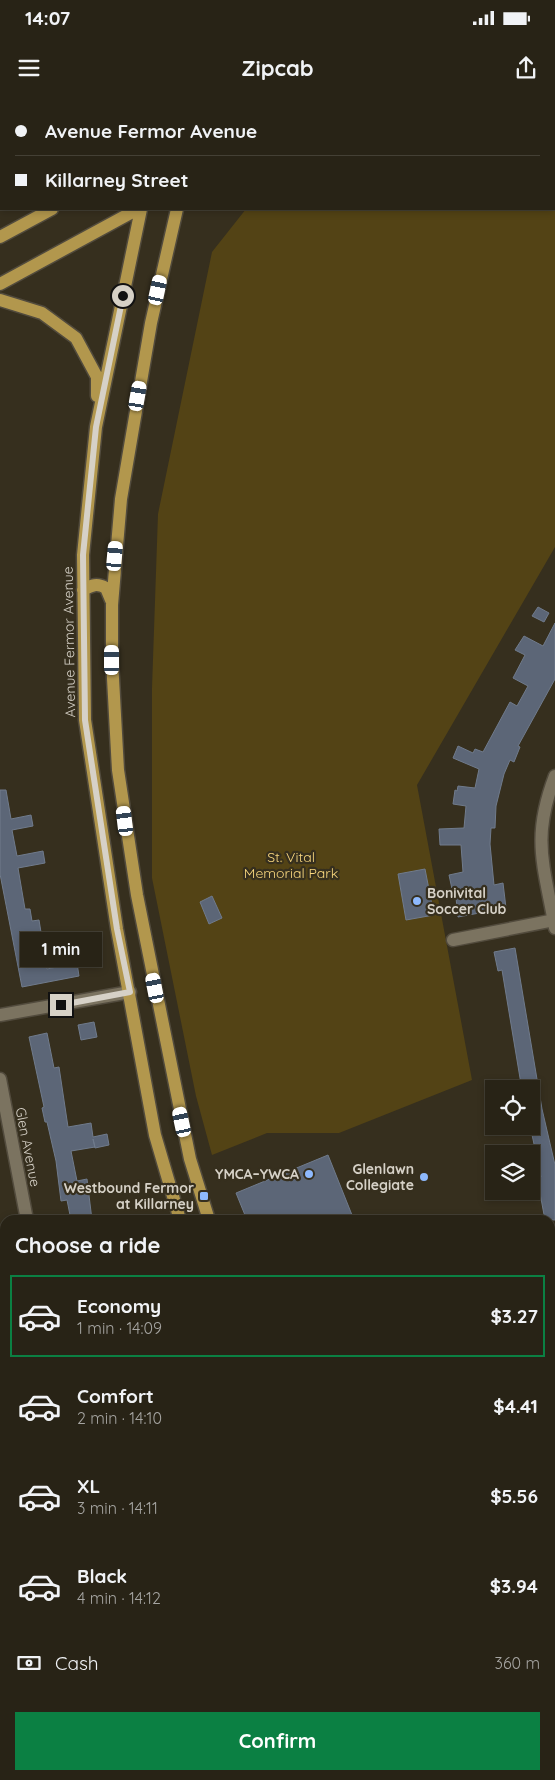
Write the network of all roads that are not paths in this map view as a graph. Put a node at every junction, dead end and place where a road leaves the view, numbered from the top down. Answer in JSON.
{"nodes":[{"id":1,"x":50,"y":210,"type":"edge"},
{"id":2,"x":137,"y":210,"type":"edge"},
{"id":3,"x":139,"y":210,"type":"edge"},
{"id":4,"x":177,"y":210,"type":"edge"},
{"id":5,"x":0,"y":237,"type":"edge"},
{"id":6,"x":0,"y":284,"type":"edge"},
{"id":7,"x":0,"y":300,"type":"edge"},
{"id":8,"x":96,"y":427,"type":"junction"},
{"id":9,"x":83,"y":590,"type":"junction"},
{"id":10,"x":112,"y":605,"type":"junction"},
{"id":11,"x":555,"y":776,"type":"edge"},
{"id":12,"x":555,"y":923,"type":"edge"},
{"id":13,"x":453,"y":940,"type":"dead end"},
{"id":14,"x":130,"y":992,"type":"junction"},
{"id":15,"x":0,"y":1015,"type":"edge"},
{"id":16,"x":0,"y":1079,"type":"edge"},
{"id":17,"x":26,"y":1215,"type":"edge"},
{"id":18,"x":179,"y":1215,"type":"edge"},
{"id":19,"x":207,"y":1215,"type":"edge"}],
"edges":[{"from":1,"to":5,"type":"main road"},
{"from":2,"to":6,"type":"main road"},
{"from":3,"to":8,"type":"main road","name":"Avenue Fermor Avenue"},
{"from":4,"to":10,"type":"main road"},
{"from":7,"to":8,"type":"main road"},
{"from":8,"to":9,"type":"main road","name":"Avenue Fermor Avenue"},
{"from":9,"to":10,"type":"main road"},
{"from":9,"to":14,"type":"main road","name":"Avenue Fermor Avenue"},
{"from":10,"to":19,"type":"main road"},
{"from":11,"to":12,"type":"street"},
{"from":12,"to":13,"type":"street"},
{"from":14,"to":15,"type":"street"},
{"from":14,"to":18,"type":"main road","name":"Avenue Fermor Avenue"},
{"from":16,"to":17,"type":"street","name":"Glen Avenue"}]}
